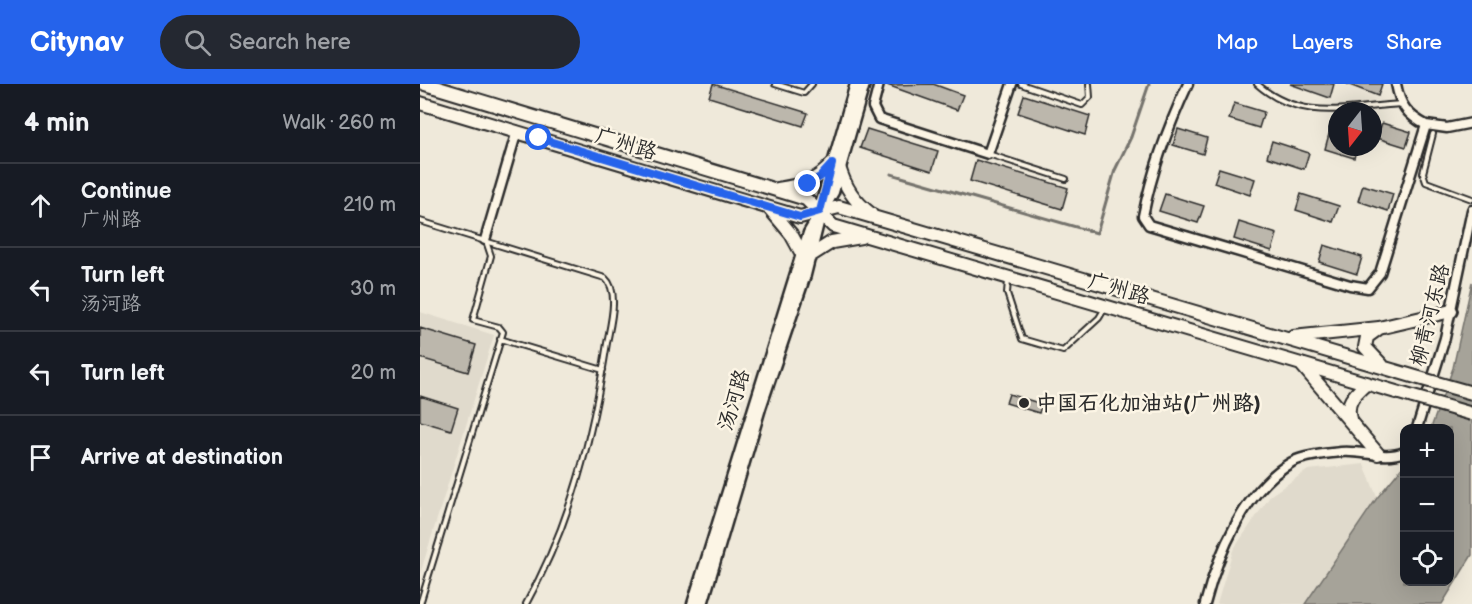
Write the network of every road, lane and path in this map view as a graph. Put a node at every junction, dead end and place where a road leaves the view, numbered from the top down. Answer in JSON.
{"nodes":[{"id":1,"x":425,"y":84,"type":"edge"},
{"id":2,"x":775,"y":84,"type":"edge"},
{"id":3,"x":812,"y":84,"type":"edge"},
{"id":4,"x":856,"y":84,"type":"edge"},
{"id":5,"x":864,"y":84,"type":"edge"},
{"id":6,"x":879,"y":84,"type":"edge"},
{"id":7,"x":1012,"y":84,"type":"edge"},
{"id":8,"x":1021,"y":84,"type":"edge"},
{"id":9,"x":1089,"y":84,"type":"edge"},
{"id":10,"x":1188,"y":84,"type":"edge"},
{"id":11,"x":1257,"y":84,"type":"edge"},
{"id":12,"x":1396,"y":84,"type":"edge"},
{"id":13,"x":1036,"y":86,"type":"edge"},
{"id":14,"x":420,"y":103,"type":"edge"},
{"id":15,"x":1401,"y":104,"type":"junction"},
{"id":16,"x":1472,"y":123,"type":"edge"},
{"id":17,"x":1426,"y":125,"type":"junction"},
{"id":18,"x":517,"y":131,"type":"junction"},
{"id":19,"x":1433,"y":134,"type":"dead end"},
{"id":20,"x":988,"y":154,"type":"junction"},
{"id":21,"x":836,"y":166,"type":"junction"},
{"id":22,"x":1066,"y":179,"type":"dead end"},
{"id":23,"x":775,"y":189,"type":"junction"},
{"id":24,"x":1472,"y":199,"type":"edge"},
{"id":25,"x":769,"y":208,"type":"junction"},
{"id":26,"x":1472,"y":210,"type":"edge"},
{"id":27,"x":820,"y":211,"type":"junction"},
{"id":28,"x":876,"y":218,"type":"junction"},
{"id":29,"x":420,"y":220,"type":"edge"},
{"id":30,"x":867,"y":236,"type":"junction"},
{"id":31,"x":485,"y":240,"type":"junction"},
{"id":32,"x":806,"y":255,"type":"junction"},
{"id":33,"x":1008,"y":277,"type":"junction"},
{"id":34,"x":1107,"y":306,"type":"junction"},
{"id":35,"x":1451,"y":311,"type":"junction"},
{"id":36,"x":1378,"y":328,"type":"junction"},
{"id":37,"x":1285,"y":338,"type":"junction"},
{"id":38,"x":501,"y":339,"type":"junction"},
{"id":39,"x":1298,"y":362,"type":"junction"},
{"id":40,"x":1384,"y":368,"type":"junction"},
{"id":41,"x":603,"y":370,"type":"junction"},
{"id":42,"x":1366,"y":383,"type":"junction"},
{"id":43,"x":1472,"y":393,"type":"edge"},
{"id":44,"x":1472,"y":414,"type":"edge"},
{"id":45,"x":1350,"y":421,"type":"junction"},
{"id":46,"x":1418,"y":424,"type":"edge"},
{"id":47,"x":1378,"y":454,"type":"junction"},
{"id":48,"x":1400,"y":454,"type":"edge"},
{"id":49,"x":420,"y":604,"type":"edge"},
{"id":50,"x":526,"y":604,"type":"edge"},
{"id":51,"x":693,"y":604,"type":"edge"},
{"id":52,"x":702,"y":604,"type":"edge"},
{"id":53,"x":1205,"y":604,"type":"edge"}],
"edges":[{"from":1,"to":23,"type":"main road","name":"广州路"},
{"from":2,"to":3,"type":"lane"},
{"from":4,"to":21,"type":"street","name":"汤河路"},
{"from":5,"to":21,"type":"street","name":"汤河路"},
{"from":6,"to":20,"type":"street"},
{"from":7,"to":20,"type":"street"},
{"from":8,"to":13,"type":"lane"},
{"from":9,"to":13,"type":"lane"},
{"from":10,"to":17,"type":"street"},
{"from":11,"to":15,"type":"lane"},
{"from":12,"to":15,"type":"street"},
{"from":14,"to":18,"type":"main road","name":"广州路"},
{"from":15,"to":17,"type":"street"},
{"from":16,"to":17,"type":"street"},
{"from":18,"to":25,"type":"main road","name":"广州路"},
{"from":18,"to":31,"type":"street"},
{"from":19,"to":24,"type":"lane"},
{"from":20,"to":22,"type":"lane"},
{"from":21,"to":23,"type":"main road"},
{"from":21,"to":27,"type":"street","name":"汤河路"},
{"from":21,"to":28,"type":"main road"},
{"from":23,"to":27,"type":"main road","name":"广州路"},
{"from":25,"to":27,"type":"main road","name":"广州路"},
{"from":25,"to":32,"type":"main road"},
{"from":26,"to":35,"type":"street","name":"柳青河东路"},
{"from":27,"to":28,"type":"main road","name":"广州路"},
{"from":27,"to":30,"type":"main road","name":"广州路"},
{"from":27,"to":32,"type":"street","name":"汤河路"},
{"from":28,"to":37,"type":"main road","name":"广州路"},
{"from":29,"to":31,"type":"lane"},
{"from":30,"to":32,"type":"main road"},
{"from":30,"to":33,"type":"main road","name":"广州路"},
{"from":31,"to":38,"type":"lane"},
{"from":31,"to":41,"type":"lane"},
{"from":32,"to":51,"type":"street","name":"汤河路"},
{"from":32,"to":52,"type":"street","name":"汤河路"},
{"from":33,"to":34,"type":"main road","name":"广州路"},
{"from":33,"to":34,"type":"lane"},
{"from":34,"to":39,"type":"main road","name":"广州路"},
{"from":35,"to":36,"type":"main road"},
{"from":35,"to":46,"type":"street","name":"柳青河东路"},
{"from":36,"to":37,"type":"main road"},
{"from":36,"to":40,"type":"main road"},
{"from":37,"to":40,"type":"main road","name":"广州路"},
{"from":38,"to":41,"type":"lane"},
{"from":38,"to":49,"type":"lane"},
{"from":39,"to":42,"type":"main road","name":"广州路"},
{"from":39,"to":45,"type":"main road"},
{"from":40,"to":43,"type":"main road","name":"广州路","bridge":true},
{"from":41,"to":50,"type":"lane"},
{"from":42,"to":44,"type":"main road","name":"广州路","bridge":true},
{"from":42,"to":45,"type":"main road"},
{"from":45,"to":47,"type":"main road"},
{"from":47,"to":48,"type":"street"},
{"from":47,"to":53,"type":"street"}]}
